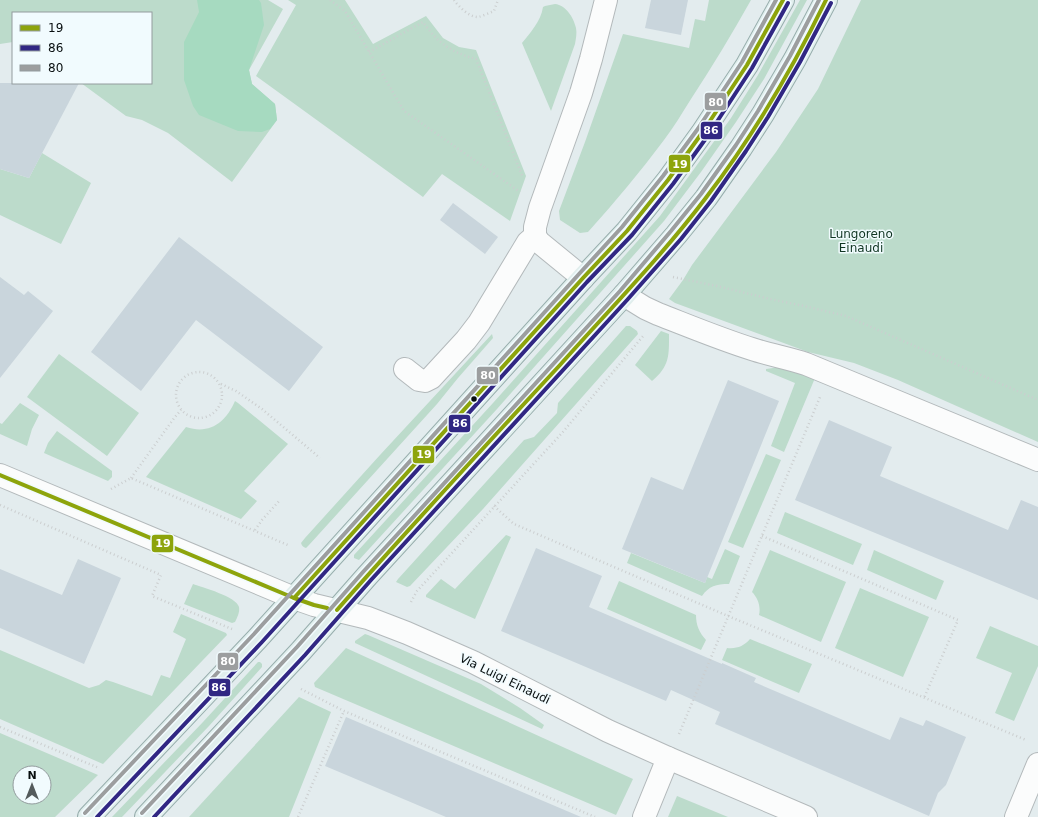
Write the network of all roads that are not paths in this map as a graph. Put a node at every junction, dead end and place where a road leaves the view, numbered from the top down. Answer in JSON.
{"nodes":[{"id":1,"x":606,"y":0,"type":"edge"},
{"id":2,"x":783,"y":0,"type":"edge"},
{"id":3,"x":826,"y":0,"type":"edge"},
{"id":4,"x":535,"y":236,"type":"junction"},
{"id":5,"x":583,"y":278,"type":"junction"},
{"id":6,"x":624,"y":295,"type":"junction"},
{"id":7,"x":405,"y":369,"type":"dead end"},
{"id":8,"x":1038,"y":460,"type":"edge"},
{"id":9,"x":0,"y":475,"type":"edge"},
{"id":10,"x":294,"y":598,"type":"junction"},
{"id":11,"x":337,"y":610,"type":"junction"},
{"id":12,"x":668,"y":758,"type":"junction"},
{"id":13,"x":1038,"y":764,"type":"edge"},
{"id":14,"x":89,"y":817,"type":"edge"},
{"id":15,"x":146,"y":817,"type":"edge"},
{"id":16,"x":644,"y":817,"type":"edge"},
{"id":17,"x":806,"y":817,"type":"edge"},
{"id":18,"x":1016,"y":817,"type":"edge"}],
"edges":[{"from":1,"to":4,"type":"street"},
{"from":2,"to":5,"type":"main road"},
{"from":3,"to":6,"type":"main road"},
{"from":4,"to":5,"type":"street"},
{"from":4,"to":7,"type":"street"},
{"from":5,"to":10,"type":"main road"},
{"from":6,"to":8,"type":"street"},
{"from":6,"to":11,"type":"main road"},
{"from":9,"to":10,"type":"street","name":"Via Luigi Einaudi"},
{"from":10,"to":11,"type":"street","name":"Via Luigi Einaudi"},
{"from":10,"to":14,"type":"main road"},
{"from":11,"to":12,"type":"street","name":"Via Luigi Einaudi"},
{"from":11,"to":15,"type":"main road"},
{"from":12,"to":16,"type":"street"},
{"from":12,"to":17,"type":"street","name":"Via Luigi Einaudi"},
{"from":13,"to":18,"type":"street"}]}
